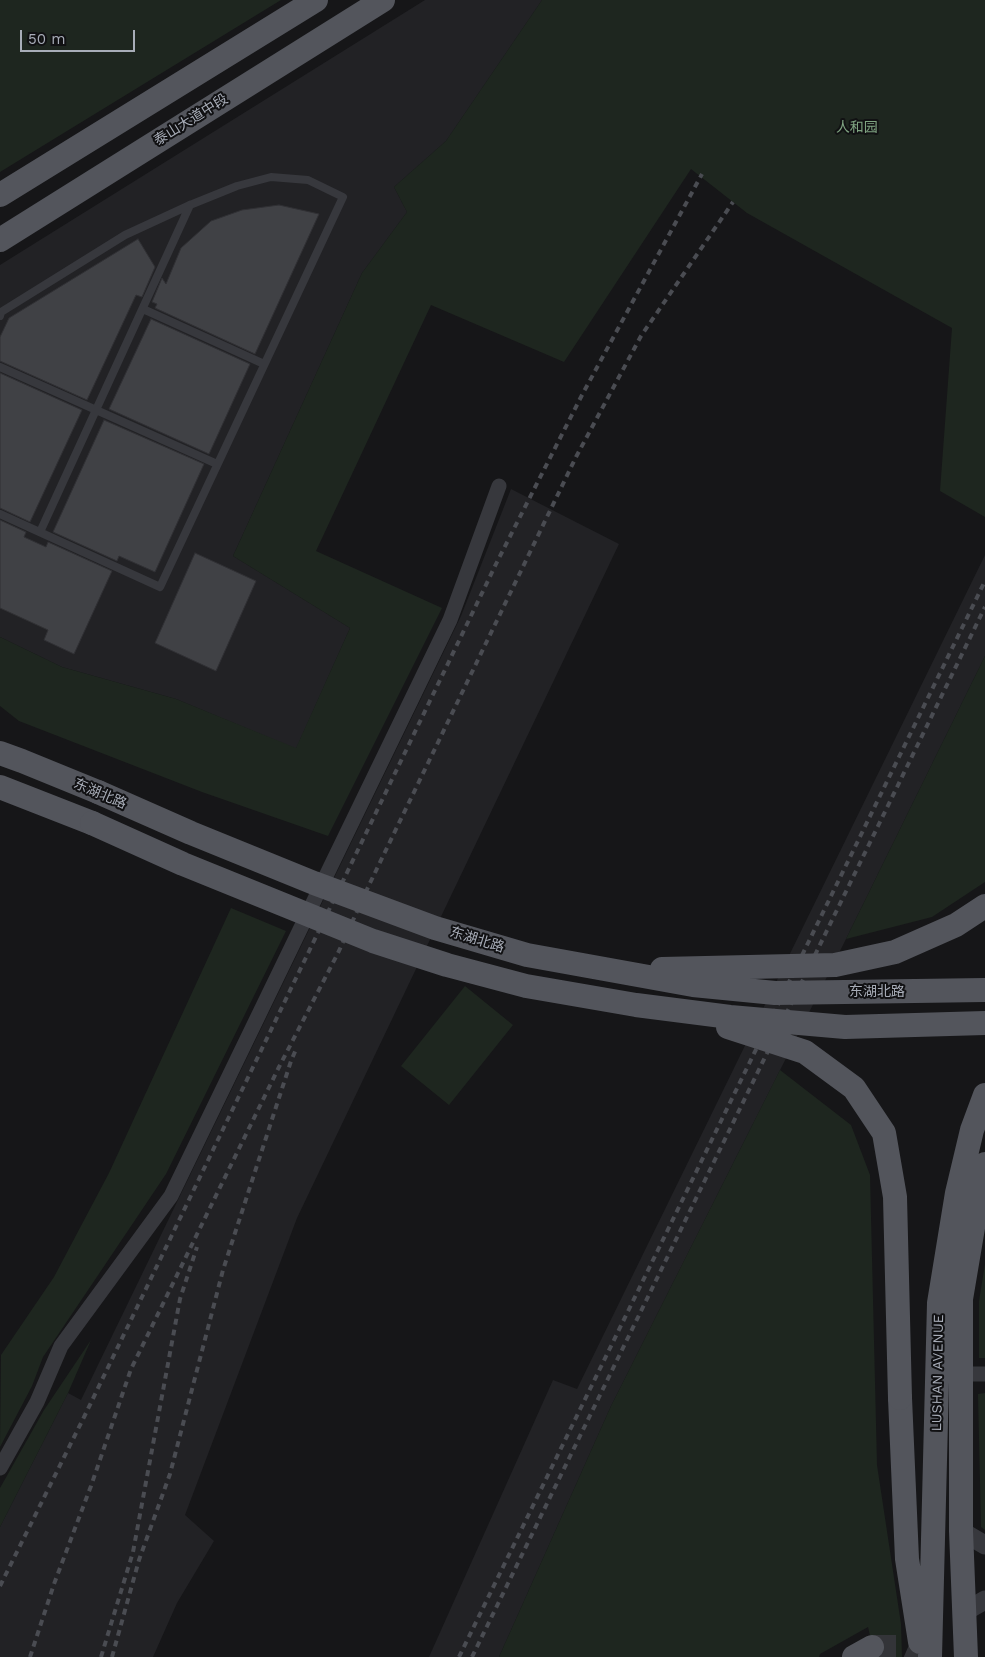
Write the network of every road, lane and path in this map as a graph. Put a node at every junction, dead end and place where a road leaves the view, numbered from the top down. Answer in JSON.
{"nodes":[{"id":1,"x":316,"y":0,"type":"edge"},
{"id":2,"x":383,"y":0,"type":"edge"},
{"id":3,"x":0,"y":196,"type":"edge"},
{"id":4,"x":190,"y":205,"type":"junction"},
{"id":5,"x":0,"y":240,"type":"edge"},
{"id":6,"x":142,"y":309,"type":"junction"},
{"id":7,"x":0,"y":316,"type":"edge"},
{"id":8,"x":264,"y":364,"type":"junction"},
{"id":9,"x":0,"y":367,"type":"edge"},
{"id":10,"x":96,"y":410,"type":"junction"},
{"id":11,"x":217,"y":464,"type":"junction"},
{"id":12,"x":499,"y":486,"type":"dead end"},
{"id":13,"x":0,"y":514,"type":"edge"},
{"id":14,"x":40,"y":532,"type":"junction"},
{"id":15,"x":0,"y":747,"type":"edge"},
{"id":16,"x":11,"y":757,"type":"edge"},
{"id":17,"x":4,"y":789,"type":"edge"},
{"id":18,"x":985,"y":906,"type":"edge"},
{"id":19,"x":608,"y":969,"type":"junction"},
{"id":20,"x":985,"y":990,"type":"edge"},
{"id":21,"x":679,"y":1010,"type":"junction"},
{"id":22,"x":985,"y":1023,"type":"edge"},
{"id":23,"x":985,"y":1095,"type":"edge"},
{"id":24,"x":985,"y":1164,"type":"edge"},
{"id":25,"x":981,"y":1192,"type":"edge"},
{"id":26,"x":961,"y":1374,"type":"junction"},
{"id":27,"x":985,"y":1374,"type":"edge"},
{"id":28,"x":0,"y":1468,"type":"edge"},
{"id":29,"x":961,"y":1531,"type":"junction"},
{"id":30,"x":985,"y":1545,"type":"edge"},
{"id":31,"x":985,"y":1600,"type":"edge"},
{"id":32,"x":964,"y":1612,"type":"junction"},
{"id":33,"x":922,"y":1657,"type":"edge"},
{"id":34,"x":930,"y":1657,"type":"edge"},
{"id":35,"x":966,"y":1657,"type":"edge"}],
"edges":[{"from":1,"to":3,"type":"main road"},
{"from":2,"to":5,"type":"main road","name":"泰山大道中段"},
{"from":4,"to":6,"type":"lane"},
{"from":4,"to":7,"type":"lane"},
{"from":4,"to":8,"type":"lane"},
{"from":6,"to":8,"type":"lane"},
{"from":6,"to":10,"type":"lane"},
{"from":8,"to":11,"type":"lane"},
{"from":9,"to":10,"type":"lane"},
{"from":10,"to":11,"type":"lane"},
{"from":10,"to":14,"type":"lane"},
{"from":11,"to":14,"type":"lane"},
{"from":12,"to":28,"type":"street"},
{"from":13,"to":14,"type":"lane"},
{"from":15,"to":16,"type":"street"},
{"from":16,"to":19,"type":"main road","name":"东湖北路","bridge":true},
{"from":17,"to":21,"type":"main road","bridge":true},
{"from":18,"to":19,"type":"main road","bridge":true},
{"from":19,"to":20,"type":"main road","name":"东湖北路","bridge":true},
{"from":21,"to":22,"type":"main road","bridge":true},
{"from":21,"to":33,"type":"main road","bridge":true},
{"from":23,"to":34,"type":"main road","name":"LUSHAN AVENUE"},
{"from":24,"to":25,"type":"main road","name":"LUSHAN AVENUE"},
{"from":25,"to":26,"type":"main road","name":"LUSHAN AVENUE"},
{"from":26,"to":27,"type":"street"},
{"from":26,"to":29,"type":"main road","name":"LUSHAN AVENUE"},
{"from":29,"to":30,"type":"street"},
{"from":29,"to":32,"type":"main road","name":"LUSHAN AVENUE"},
{"from":31,"to":32,"type":"street"},
{"from":32,"to":35,"type":"main road","name":"LUSHAN AVENUE"}]}
